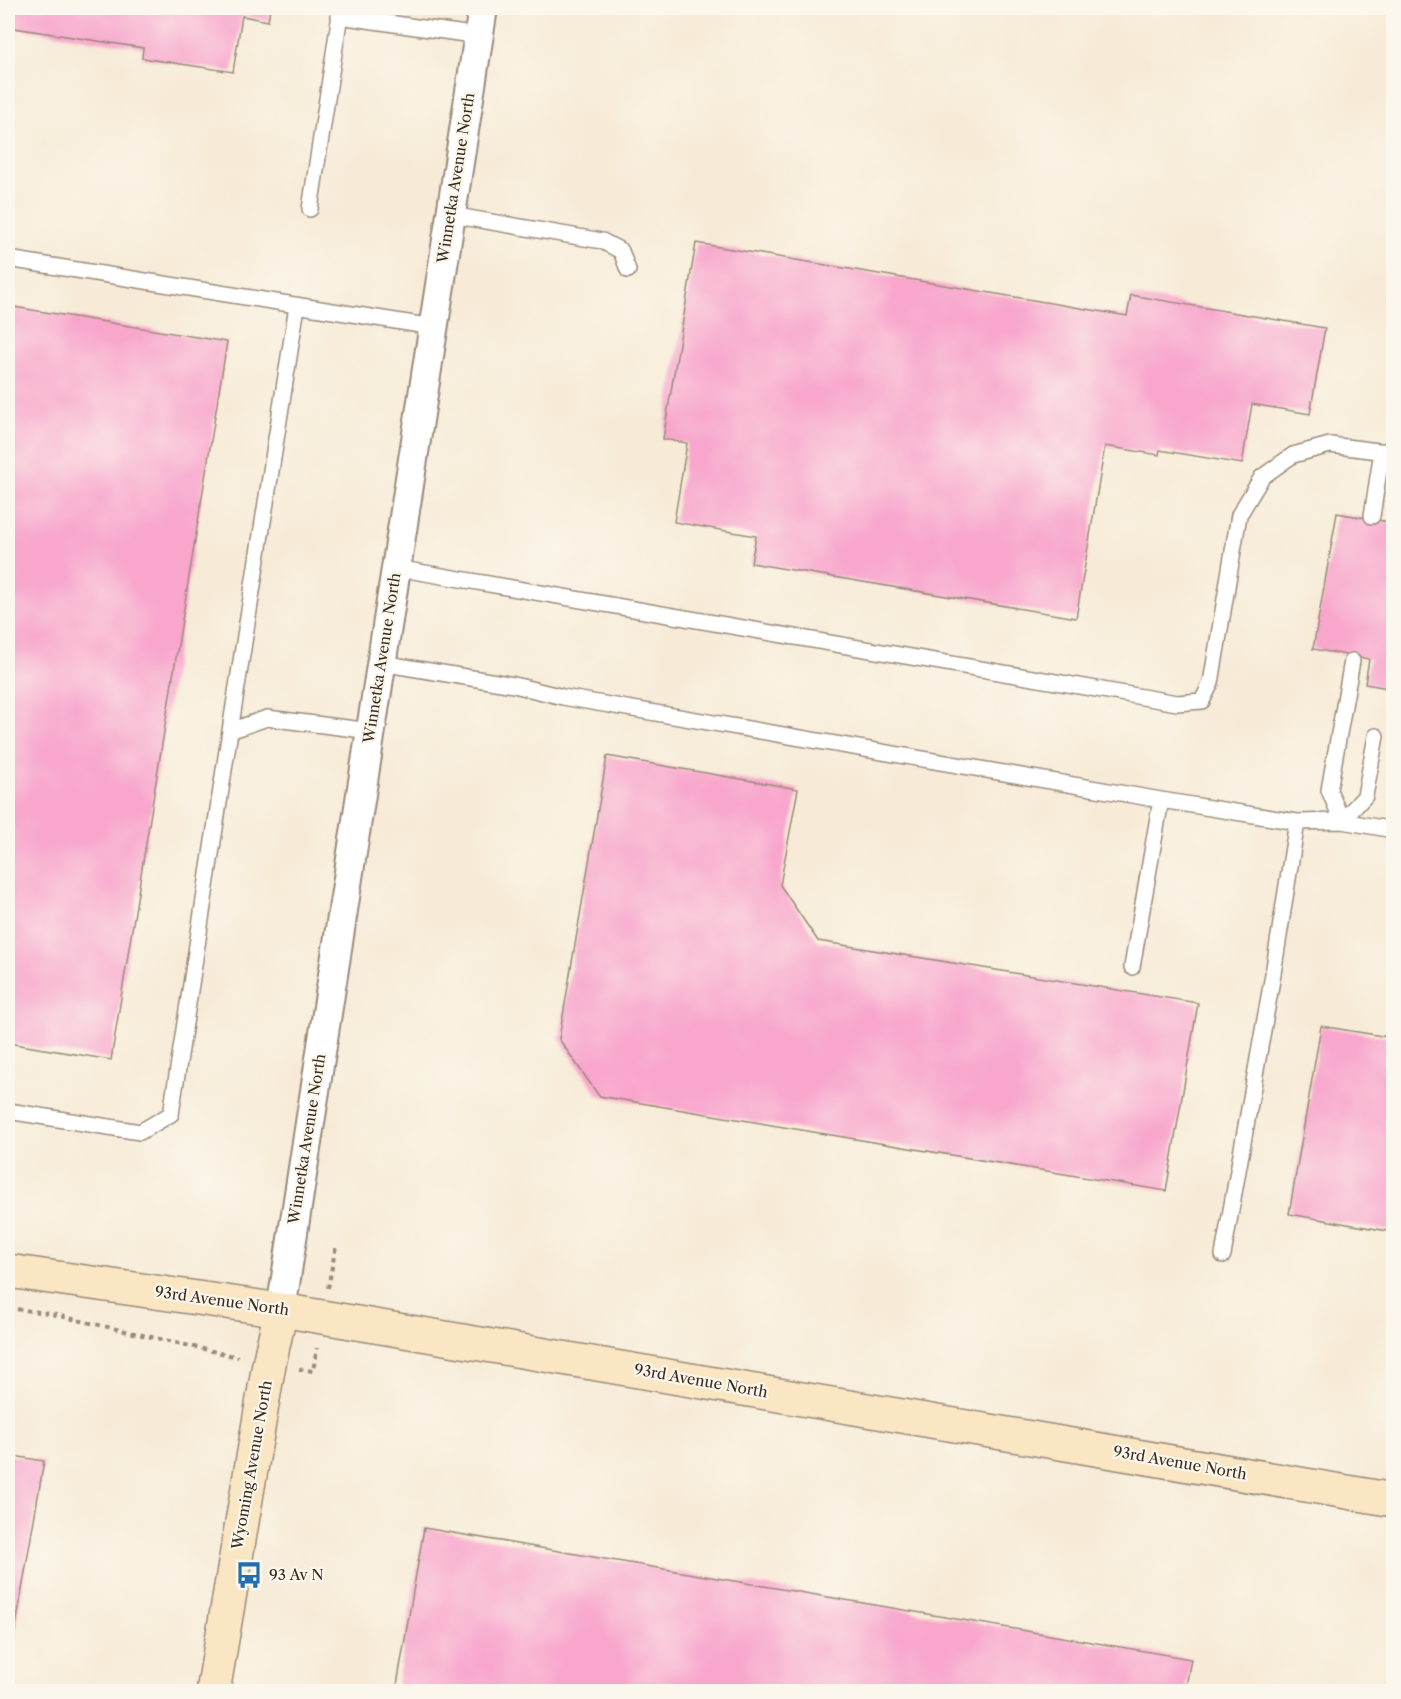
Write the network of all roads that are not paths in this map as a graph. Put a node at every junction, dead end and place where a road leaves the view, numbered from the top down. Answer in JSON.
{"nodes":[{"id":1,"x":483,"y":8,"type":"edge"},
{"id":2,"x":340,"y":12,"type":"edge"},
{"id":3,"x":479,"y":36,"type":"junction"},
{"id":4,"x":310,"y":209,"type":"dead end"},
{"id":5,"x":451,"y":215,"type":"junction"},
{"id":6,"x":8,"y":259,"type":"edge"},
{"id":7,"x":628,"y":270,"type":"dead end"},
{"id":8,"x":297,"y":306,"type":"junction"},
{"id":9,"x":433,"y":327,"type":"junction"},
{"id":10,"x":1388,"y":452,"type":"edge"},
{"id":11,"x":1372,"y":516,"type":"dead end"},
{"id":12,"x":396,"y":568,"type":"junction"},
{"id":13,"x":1352,"y":661,"type":"dead end"},
{"id":14,"x":381,"y":663,"type":"junction"},
{"id":15,"x":371,"y":731,"type":"junction"},
{"id":16,"x":230,"y":732,"type":"junction"},
{"id":17,"x":1376,"y":736,"type":"dead end"},
{"id":18,"x":1161,"y":800,"type":"junction"},
{"id":19,"x":1342,"y":821,"type":"junction"},
{"id":20,"x":1297,"y":822,"type":"junction"},
{"id":21,"x":1394,"y":830,"type":"edge"},
{"id":22,"x":1132,"y":966,"type":"dead end"},
{"id":23,"x":8,"y":1112,"type":"edge"},
{"id":24,"x":1223,"y":1255,"type":"dead end"},
{"id":25,"x":8,"y":1271,"type":"edge"},
{"id":26,"x":281,"y":1310,"type":"junction"},
{"id":27,"x":1394,"y":1500,"type":"edge"},
{"id":28,"x":213,"y":1692,"type":"edge"}],
"edges":[{"from":1,"to":3,"type":"street","name":"Winnetka Avenue North"},
{"from":2,"to":3,"type":"lane"},
{"from":2,"to":4,"type":"lane"},
{"from":3,"to":5,"type":"street","name":"Winnetka Avenue North"},
{"from":5,"to":7,"type":"lane"},
{"from":5,"to":9,"type":"street","name":"Winnetka Avenue North"},
{"from":6,"to":8,"type":"lane"},
{"from":8,"to":9,"type":"lane"},
{"from":8,"to":16,"type":"lane"},
{"from":9,"to":12,"type":"street","name":"Winnetka Avenue North"},
{"from":10,"to":11,"type":"lane"},
{"from":10,"to":12,"type":"lane"},
{"from":12,"to":14,"type":"street","name":"Winnetka Avenue North"},
{"from":13,"to":19,"type":"lane"},
{"from":14,"to":15,"type":"street","name":"Winnetka Avenue North"},
{"from":14,"to":18,"type":"lane"},
{"from":15,"to":16,"type":"lane"},
{"from":15,"to":26,"type":"street","name":"Winnetka Avenue North"},
{"from":16,"to":23,"type":"lane"},
{"from":17,"to":19,"type":"lane"},
{"from":18,"to":20,"type":"lane"},
{"from":18,"to":22,"type":"lane"},
{"from":19,"to":20,"type":"lane"},
{"from":19,"to":21,"type":"lane"},
{"from":20,"to":24,"type":"lane"},
{"from":25,"to":26,"type":"street","name":"93rd Avenue North"},
{"from":26,"to":27,"type":"street","name":"93rd Avenue North"},
{"from":26,"to":28,"type":"street","name":"Wyoming Avenue North"}]}
